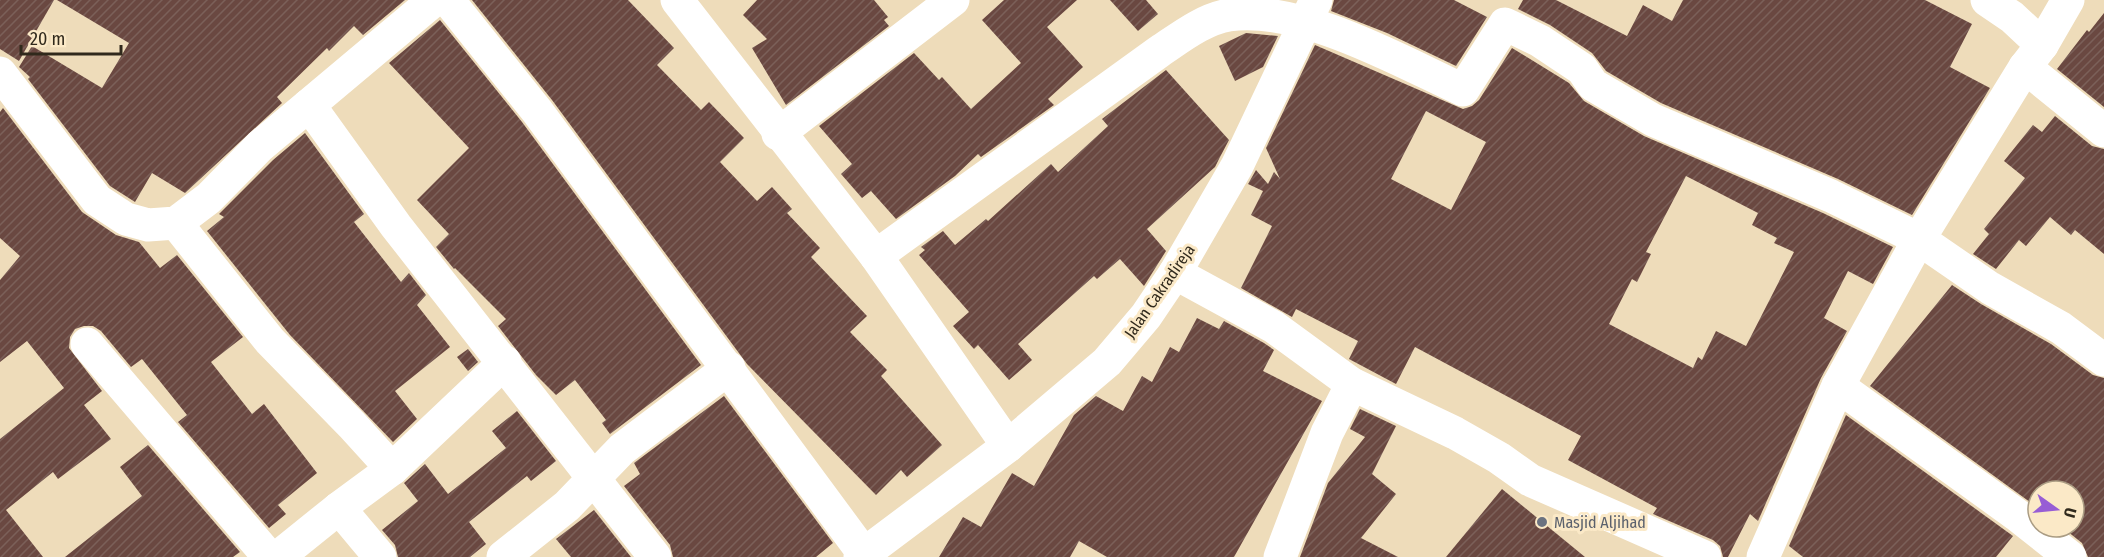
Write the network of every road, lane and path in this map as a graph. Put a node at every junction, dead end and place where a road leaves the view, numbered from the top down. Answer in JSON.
{"nodes":[{"id":1,"x":434,"y":0,"type":"edge"},
{"id":2,"x":448,"y":0,"type":"edge"},
{"id":3,"x":677,"y":0,"type":"edge"},
{"id":4,"x":953,"y":0,"type":"edge"},
{"id":5,"x":1987,"y":0,"type":"edge"},
{"id":6,"x":2068,"y":0,"type":"edge"},
{"id":7,"x":920,"y":10,"type":"edge"},
{"id":8,"x":1311,"y":11,"type":"edge"},
{"id":9,"x":2034,"y":56,"type":"junction"},
{"id":10,"x":2,"y":82,"type":"edge"},
{"id":11,"x":309,"y":105,"type":"junction"},
{"id":12,"x":2104,"y":131,"type":"edge"},
{"id":13,"x":778,"y":134,"type":"junction"},
{"id":14,"x":176,"y":224,"type":"junction"},
{"id":15,"x":1919,"y":239,"type":"junction"},
{"id":16,"x":876,"y":256,"type":"junction"},
{"id":17,"x":1175,"y":273,"type":"junction"},
{"id":18,"x":87,"y":345,"type":"dead end"},
{"id":19,"x":2104,"y":360,"type":"edge"},
{"id":20,"x":505,"y":362,"type":"junction"},
{"id":21,"x":729,"y":368,"type":"junction"},
{"id":22,"x":1352,"y":384,"type":"junction"},
{"id":23,"x":1838,"y":386,"type":"junction"},
{"id":24,"x":1008,"y":446,"type":"junction"},
{"id":25,"x":392,"y":469,"type":"junction"},
{"id":26,"x":594,"y":480,"type":"junction"},
{"id":27,"x":339,"y":508,"type":"junction"},
{"id":28,"x":862,"y":555,"type":"edge"},
{"id":29,"x":269,"y":557,"type":"edge"},
{"id":30,"x":278,"y":557,"type":"edge"},
{"id":31,"x":380,"y":557,"type":"edge"},
{"id":32,"x":502,"y":557,"type":"edge"},
{"id":33,"x":655,"y":557,"type":"edge"},
{"id":34,"x":1280,"y":557,"type":"edge"},
{"id":35,"x":1705,"y":557,"type":"edge"},
{"id":36,"x":1763,"y":557,"type":"edge"},
{"id":37,"x":2070,"y":557,"type":"edge"}],
"edges":[{"from":1,"to":11,"type":"street"},
{"from":2,"to":21,"type":"street"},
{"from":3,"to":13,"type":"street"},
{"from":4,"to":7,"type":"street"},
{"from":5,"to":9,"type":"street"},
{"from":6,"to":9,"type":"street"},
{"from":7,"to":13,"type":"street"},
{"from":8,"to":15,"type":"street"},
{"from":8,"to":16,"type":"street"},
{"from":8,"to":17,"type":"street","name":"Jalan Cakradireja"},
{"from":9,"to":12,"type":"street"},
{"from":9,"to":15,"type":"street"},
{"from":10,"to":14,"type":"street"},
{"from":11,"to":14,"type":"street"},
{"from":11,"to":20,"type":"street"},
{"from":13,"to":16,"type":"street"},
{"from":14,"to":25,"type":"street"},
{"from":15,"to":19,"type":"street"},
{"from":15,"to":23,"type":"street"},
{"from":16,"to":24,"type":"street"},
{"from":17,"to":22,"type":"street"},
{"from":17,"to":24,"type":"street","name":"Jalan Cakradireja"},
{"from":18,"to":29,"type":"street"},
{"from":20,"to":25,"type":"street"},
{"from":20,"to":26,"type":"street"},
{"from":21,"to":26,"type":"street"},
{"from":21,"to":28,"type":"street"},
{"from":22,"to":34,"type":"street"},
{"from":22,"to":35,"type":"street"},
{"from":23,"to":36,"type":"street"},
{"from":23,"to":37,"type":"street"},
{"from":24,"to":28,"type":"street","name":"Jalan Cakradireja"},
{"from":25,"to":27,"type":"street"},
{"from":26,"to":32,"type":"street"},
{"from":26,"to":33,"type":"street"},
{"from":27,"to":30,"type":"street"},
{"from":27,"to":31,"type":"street"}]}
